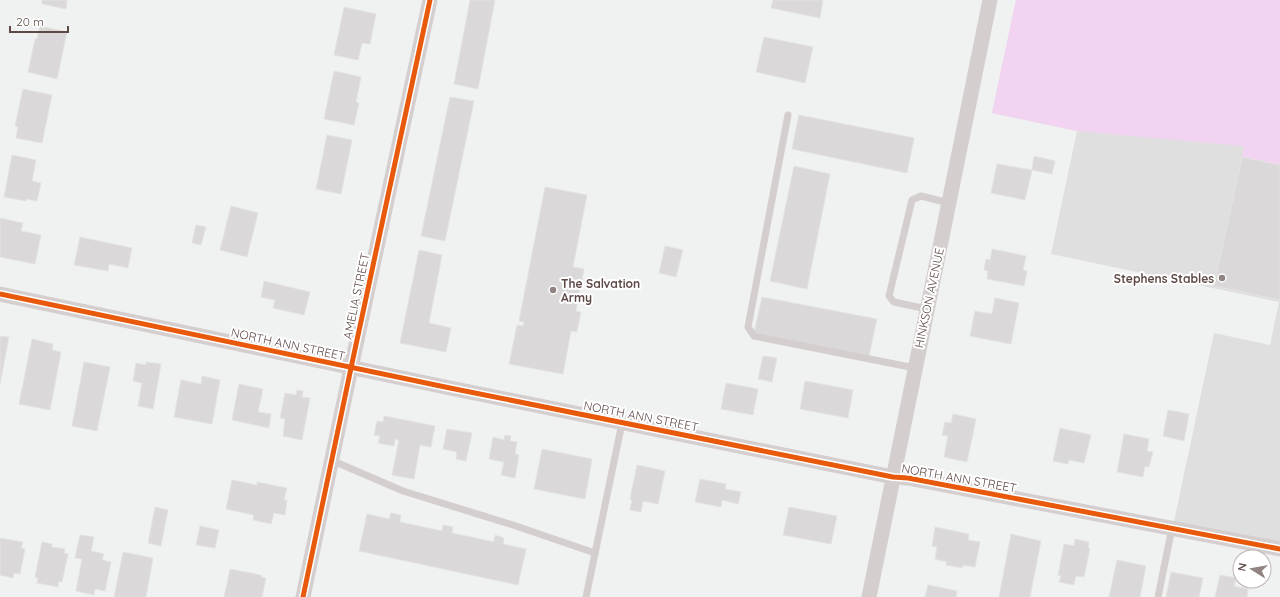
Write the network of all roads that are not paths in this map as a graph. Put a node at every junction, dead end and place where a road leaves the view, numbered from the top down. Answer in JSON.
{"nodes":[{"id":1,"x":430,"y":0,"type":"edge"},
{"id":2,"x":990,"y":0,"type":"edge"},
{"id":3,"x":788,"y":115,"type":"dead end"},
{"id":4,"x":949,"y":203,"type":"junction"},
{"id":5,"x":0,"y":294,"type":"edge"},
{"id":6,"x":927,"y":309,"type":"junction"},
{"id":7,"x":351,"y":368,"type":"junction"},
{"id":8,"x":915,"y":368,"type":"junction"},
{"id":9,"x":622,"y":423,"type":"junction"},
{"id":10,"x":332,"y":460,"type":"junction"},
{"id":11,"x":893,"y":477,"type":"junction"},
{"id":12,"x":1172,"y":528,"type":"junction"},
{"id":13,"x":1280,"y":549,"type":"edge"},
{"id":14,"x":595,"y":553,"type":"junction"},
{"id":15,"x":303,"y":597,"type":"edge"},
{"id":16,"x":586,"y":597,"type":"edge"},
{"id":17,"x":869,"y":597,"type":"edge"},
{"id":18,"x":1158,"y":597,"type":"edge"}],
"edges":[{"from":1,"to":7,"type":"street","name":"AMELIA STREET"},
{"from":2,"to":4,"type":"street","name":"HINKSON AVENUE"},
{"from":3,"to":8,"type":"lane"},
{"from":4,"to":6,"type":"street","name":"HINKSON AVENUE"},
{"from":4,"to":6,"type":"lane"},
{"from":5,"to":7,"type":"street","name":"NORTH ANN STREET"},
{"from":6,"to":8,"type":"street","name":"HINKSON AVENUE"},
{"from":7,"to":9,"type":"street","name":"NORTH ANN STREET"},
{"from":7,"to":10,"type":"street","name":"AMELIA STREET"},
{"from":8,"to":11,"type":"street","name":"HINKSON AVENUE"},
{"from":9,"to":11,"type":"street","name":"NORTH ANN STREET"},
{"from":9,"to":14,"type":"lane"},
{"from":10,"to":14,"type":"lane"},
{"from":10,"to":15,"type":"street","name":"AMELIA STREET"},
{"from":11,"to":12,"type":"street","name":"NORTH ANN STREET"},
{"from":11,"to":17,"type":"street","name":"HINKSON AVENUE"},
{"from":12,"to":13,"type":"street","name":"NORTH ANN STREET"},
{"from":12,"to":18,"type":"lane"},
{"from":14,"to":16,"type":"lane"}]}
